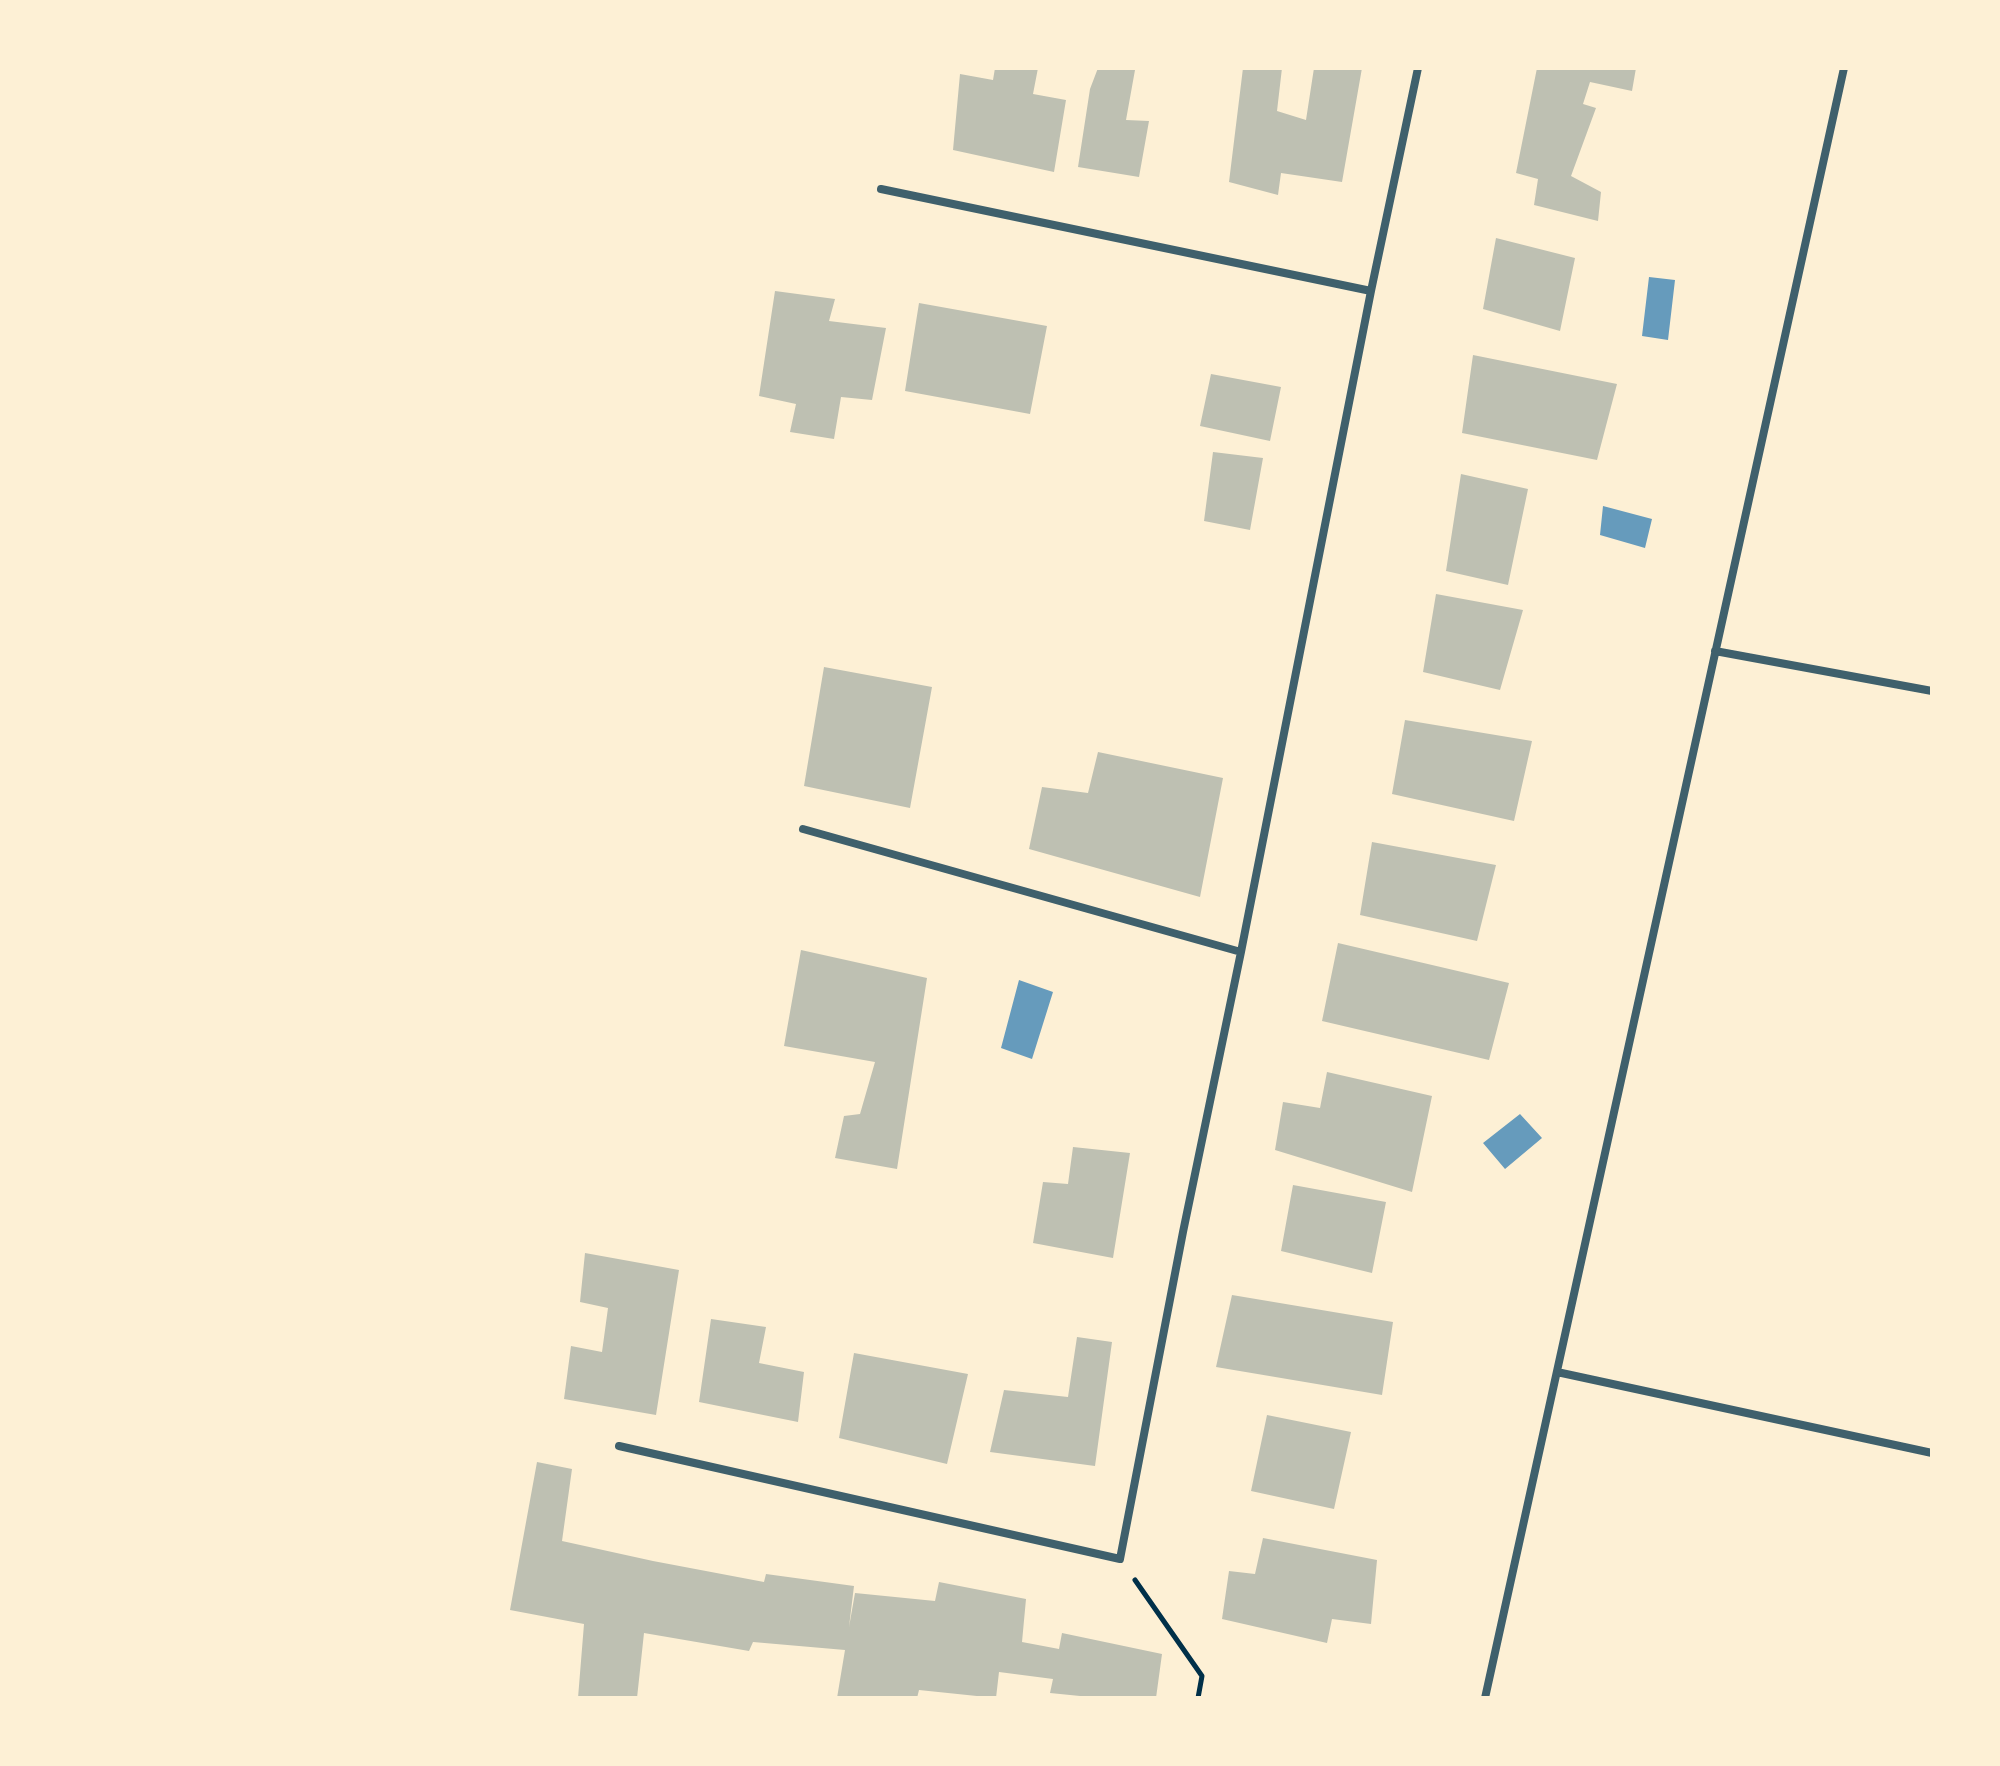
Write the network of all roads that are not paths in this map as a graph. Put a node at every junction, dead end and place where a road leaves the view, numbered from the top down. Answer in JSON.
{"nodes":[{"id":1,"x":1418,"y":68,"type":"edge"},
{"id":2,"x":1844,"y":68,"type":"edge"},
{"id":3,"x":881,"y":189,"type":"dead end"},
{"id":4,"x":1371,"y":291,"type":"junction"},
{"id":5,"x":1715,"y":651,"type":"junction"},
{"id":6,"x":1932,"y":691,"type":"edge"},
{"id":7,"x":803,"y":829,"type":"dead end"},
{"id":8,"x":1241,"y":952,"type":"junction"},
{"id":9,"x":1557,"y":1372,"type":"junction"},
{"id":10,"x":619,"y":1446,"type":"dead end"},
{"id":11,"x":1932,"y":1453,"type":"edge"},
{"id":12,"x":1485,"y":1698,"type":"edge"}],
"edges":[{"from":1,"to":4,"type":"street"},
{"from":2,"to":5,"type":"street"},
{"from":3,"to":4,"type":"street"},
{"from":4,"to":8,"type":"street"},
{"from":5,"to":6,"type":"street"},
{"from":5,"to":9,"type":"street"},
{"from":7,"to":8,"type":"street"},
{"from":8,"to":10,"type":"street"},
{"from":9,"to":11,"type":"street"},
{"from":9,"to":12,"type":"street"}]}
